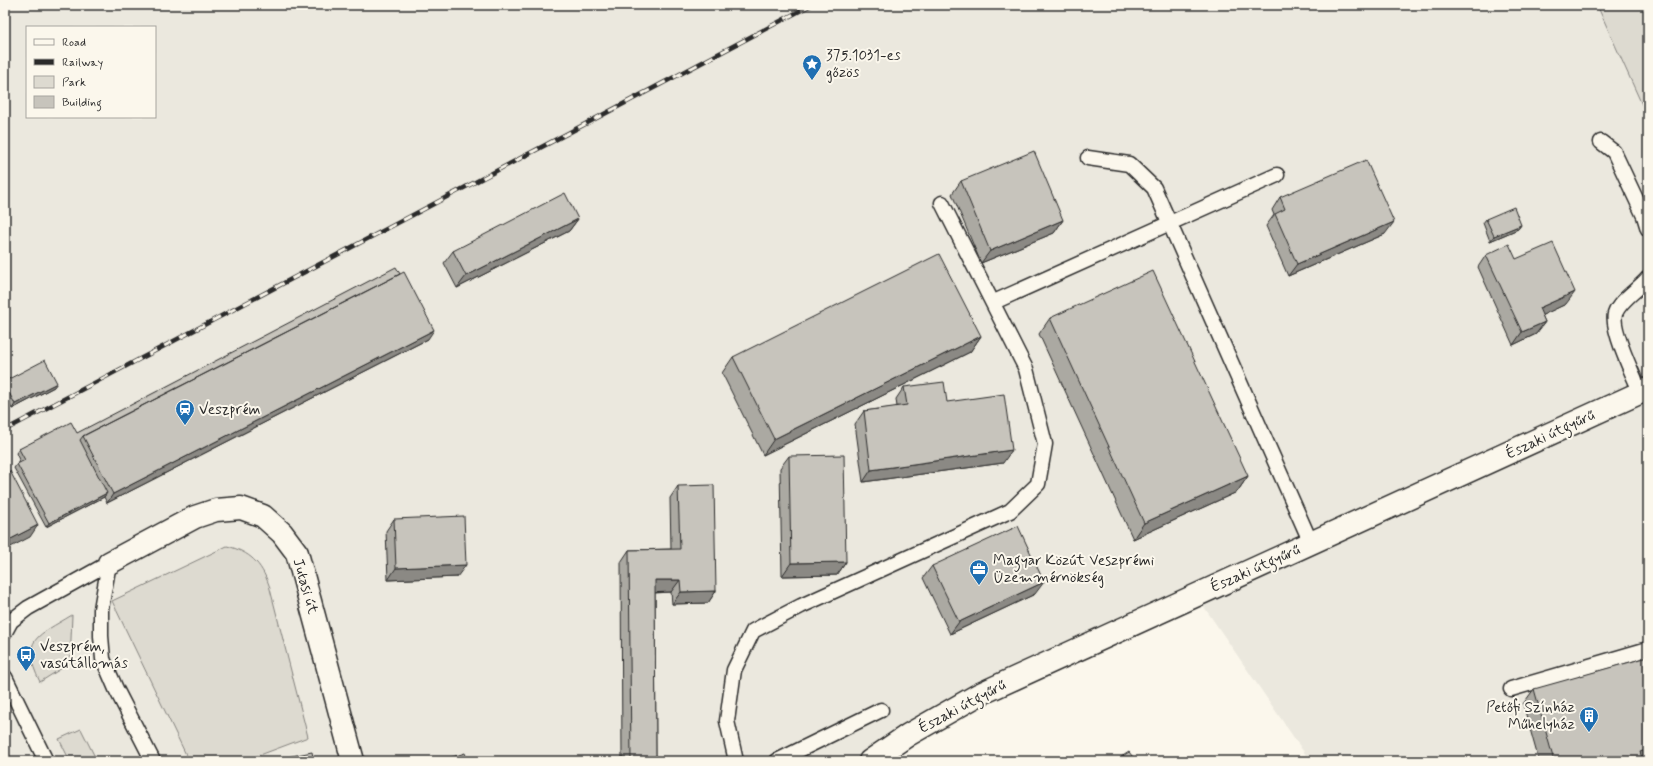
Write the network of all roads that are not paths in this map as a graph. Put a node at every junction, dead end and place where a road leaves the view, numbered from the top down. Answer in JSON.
{"nodes":[{"id":1,"x":1601,"y":142,"type":"dead end"},
{"id":2,"x":1088,"y":158,"type":"dead end"},
{"id":3,"x":1277,"y":175,"type":"dead end"},
{"id":4,"x":942,"y":203,"type":"dead end"},
{"id":5,"x":1170,"y":224,"type":"junction"},
{"id":6,"x":1648,"y":229,"type":"edge"},
{"id":7,"x":1648,"y":278,"type":"edge"},
{"id":8,"x":994,"y":302,"type":"junction"},
{"id":9,"x":1645,"y":391,"type":"edge"},
{"id":10,"x":1311,"y":543,"type":"junction"},
{"id":11,"x":109,"y":563,"type":"junction"},
{"id":12,"x":5,"y":632,"type":"edge"},
{"id":13,"x":1648,"y":649,"type":"edge"},
{"id":14,"x":5,"y":677,"type":"edge"},
{"id":15,"x":1511,"y":689,"type":"dead end"},
{"id":16,"x":880,"y":710,"type":"dead end"},
{"id":17,"x":46,"y":761,"type":"edge"},
{"id":18,"x":154,"y":761,"type":"edge"},
{"id":19,"x":353,"y":761,"type":"edge"},
{"id":20,"x":736,"y":761,"type":"edge"},
{"id":21,"x":777,"y":761,"type":"edge"},
{"id":22,"x":870,"y":761,"type":"edge"}],
"edges":[{"from":1,"to":6,"type":"lane"},
{"from":2,"to":5,"type":"lane"},
{"from":3,"to":5,"type":"lane"},
{"from":4,"to":8,"type":"lane"},
{"from":5,"to":8,"type":"lane"},
{"from":5,"to":10,"type":"lane"},
{"from":7,"to":9,"type":"lane"},
{"from":8,"to":20,"type":"lane"},
{"from":9,"to":10,"type":"main road","name":"Északi útgyűrű"},
{"from":10,"to":22,"type":"main road","name":"Északi útgyűrű"},
{"from":11,"to":12,"type":"lane"},
{"from":11,"to":18,"type":"lane"},
{"from":11,"to":19,"type":"main road","name":"Jutasi út"},
{"from":13,"to":15,"type":"lane"},
{"from":14,"to":17,"type":"lane"},
{"from":16,"to":21,"type":"lane"}]}
